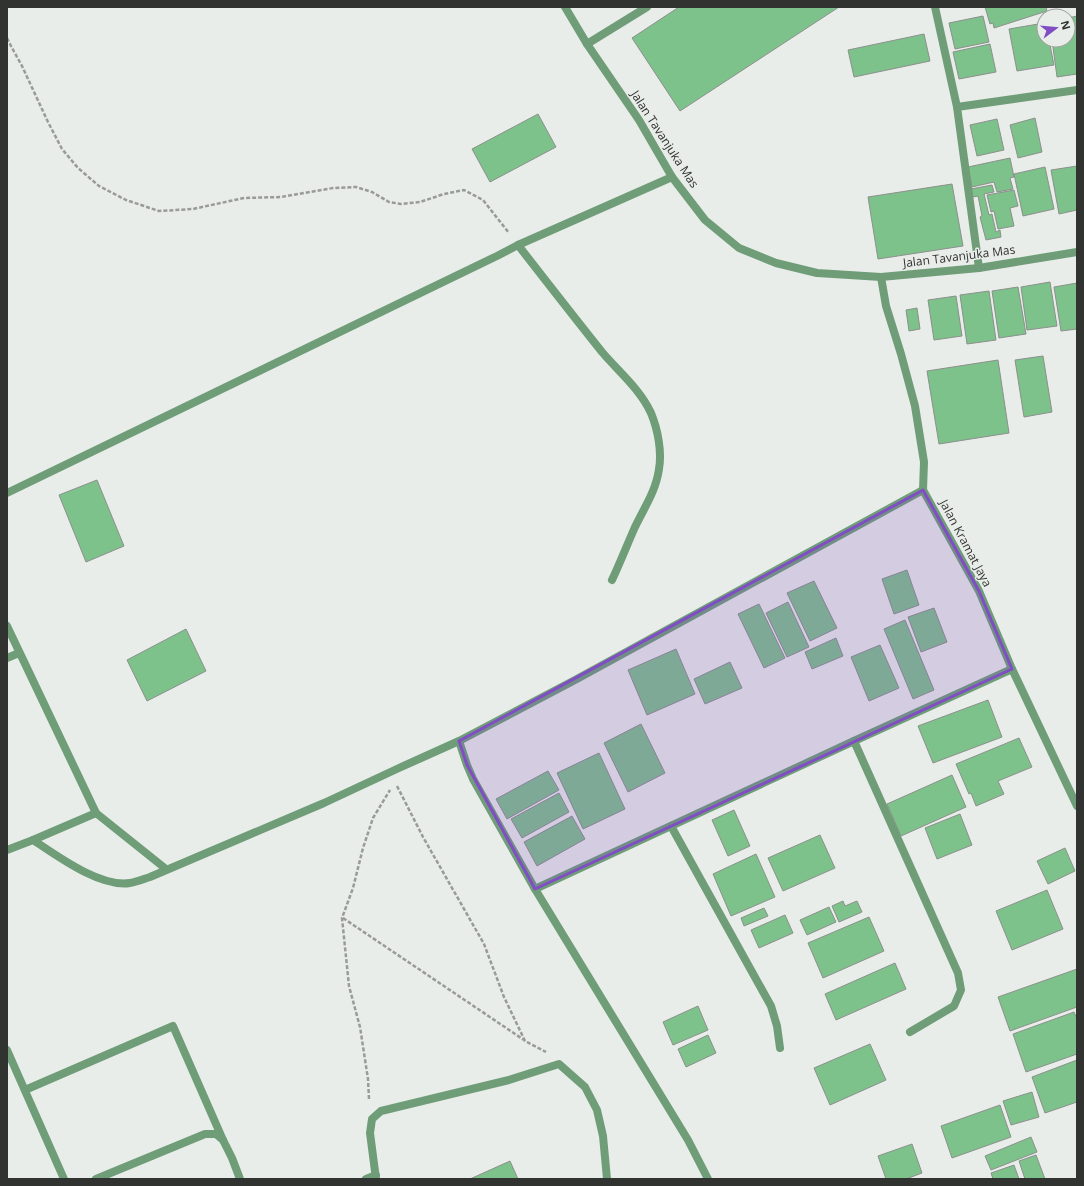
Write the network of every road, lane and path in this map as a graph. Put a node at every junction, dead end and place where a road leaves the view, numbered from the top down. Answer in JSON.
{"nodes":[{"id":1,"x":564,"y":7,"type":"edge"},
{"id":2,"x":647,"y":7,"type":"edge"},
{"id":3,"x":935,"y":7,"type":"edge"},
{"id":4,"x":7,"y":38,"type":"edge"},
{"id":5,"x":587,"y":44,"type":"junction"},
{"id":6,"x":1077,"y":90,"type":"edge"},
{"id":7,"x":957,"y":107,"type":"junction"},
{"id":8,"x":672,"y":177,"type":"junction"},
{"id":9,"x":518,"y":245,"type":"junction"},
{"id":10,"x":1077,"y":252,"type":"edge"},
{"id":11,"x":979,"y":268,"type":"junction"},
{"id":12,"x":881,"y":277,"type":"junction"},
{"id":13,"x":923,"y":490,"type":"junction"},
{"id":14,"x":7,"y":493,"type":"edge"},
{"id":15,"x":612,"y":580,"type":"dead end"},
{"id":16,"x":7,"y":626,"type":"edge"},
{"id":17,"x":19,"y":653,"type":"junction"},
{"id":18,"x":7,"y":658,"type":"edge"},
{"id":19,"x":1012,"y":669,"type":"junction"},
{"id":20,"x":459,"y":741,"type":"junction"},
{"id":21,"x":854,"y":741,"type":"junction"},
{"id":22,"x":399,"y":768,"type":"junction"},
{"id":23,"x":395,"y":782,"type":"junction"},
{"id":24,"x":1077,"y":806,"type":"edge"},
{"id":25,"x":96,"y":813,"type":"junction"},
{"id":26,"x":671,"y":826,"type":"junction"},
{"id":27,"x":33,"y":840,"type":"junction"},
{"id":28,"x":7,"y":850,"type":"edge"},
{"id":29,"x":166,"y":869,"type":"junction"},
{"id":30,"x":535,"y":889,"type":"junction"},
{"id":31,"x":342,"y":918,"type":"junction"},
{"id":32,"x":910,"y":1032,"type":"dead end"},
{"id":33,"x":525,"y":1040,"type":"junction"},
{"id":34,"x":780,"y":1048,"type":"dead end"},
{"id":35,"x":7,"y":1050,"type":"edge"},
{"id":36,"x":559,"y":1064,"type":"junction"},
{"id":37,"x":25,"y":1090,"type":"junction"},
{"id":38,"x":372,"y":1119,"type":"junction"},
{"id":39,"x":224,"y":1140,"type":"junction"},
{"id":40,"x":376,"y":1177,"type":"edge"},
{"id":41,"x":64,"y":1179,"type":"edge"},
{"id":42,"x":96,"y":1179,"type":"edge"},
{"id":43,"x":240,"y":1179,"type":"edge"},
{"id":44,"x":366,"y":1179,"type":"edge"},
{"id":45,"x":607,"y":1179,"type":"edge"},
{"id":46,"x":708,"y":1179,"type":"edge"}],
"edges":[{"from":1,"to":5,"type":"street","name":"Jalan Tavanjuka Mas"},
{"from":2,"to":5,"type":"street"},
{"from":3,"to":7,"type":"street"},
{"from":4,"to":9,"type":"path"},
{"from":5,"to":8,"type":"street","name":"Jalan Tavanjuka Mas"},
{"from":6,"to":7,"type":"street"},
{"from":7,"to":11,"type":"street"},
{"from":8,"to":9,"type":"street"},
{"from":8,"to":12,"type":"street","name":"Jalan Tavanjuka Mas"},
{"from":9,"to":14,"type":"street"},
{"from":9,"to":15,"type":"street"},
{"from":10,"to":11,"type":"street","name":"Jalan Tavanjuka Mas"},
{"from":11,"to":12,"type":"street","name":"Jalan Tavanjuka Mas"},
{"from":12,"to":13,"type":"street"},
{"from":13,"to":19,"type":"street","name":"Jalan Kramat Jaya"},
{"from":13,"to":20,"type":"street"},
{"from":16,"to":17,"type":"street"},
{"from":17,"to":18,"type":"street"},
{"from":17,"to":25,"type":"street"},
{"from":19,"to":21,"type":"street"},
{"from":19,"to":24,"type":"street","name":"Jalan Kramat Jaya"},
{"from":20,"to":22,"type":"street"},
{"from":20,"to":30,"type":"street"},
{"from":21,"to":26,"type":"street"},
{"from":21,"to":32,"type":"street"},
{"from":22,"to":23,"type":"path"},
{"from":22,"to":29,"type":"street"},
{"from":23,"to":31,"type":"path"},
{"from":23,"to":33,"type":"path"},
{"from":25,"to":27,"type":"street"},
{"from":25,"to":29,"type":"street"},
{"from":26,"to":30,"type":"street"},
{"from":26,"to":34,"type":"street"},
{"from":27,"to":28,"type":"street"},
{"from":27,"to":29,"type":"street"},
{"from":30,"to":46,"type":"street"},
{"from":31,"to":33,"type":"path"},
{"from":31,"to":38,"type":"path"},
{"from":33,"to":36,"type":"path"},
{"from":35,"to":37,"type":"street"},
{"from":36,"to":38,"type":"street"},
{"from":36,"to":45,"type":"street"},
{"from":37,"to":39,"type":"street"},
{"from":37,"to":41,"type":"street"},
{"from":38,"to":40,"type":"street"},
{"from":39,"to":42,"type":"street"},
{"from":39,"to":43,"type":"street"},
{"from":40,"to":44,"type":"street"}]}
